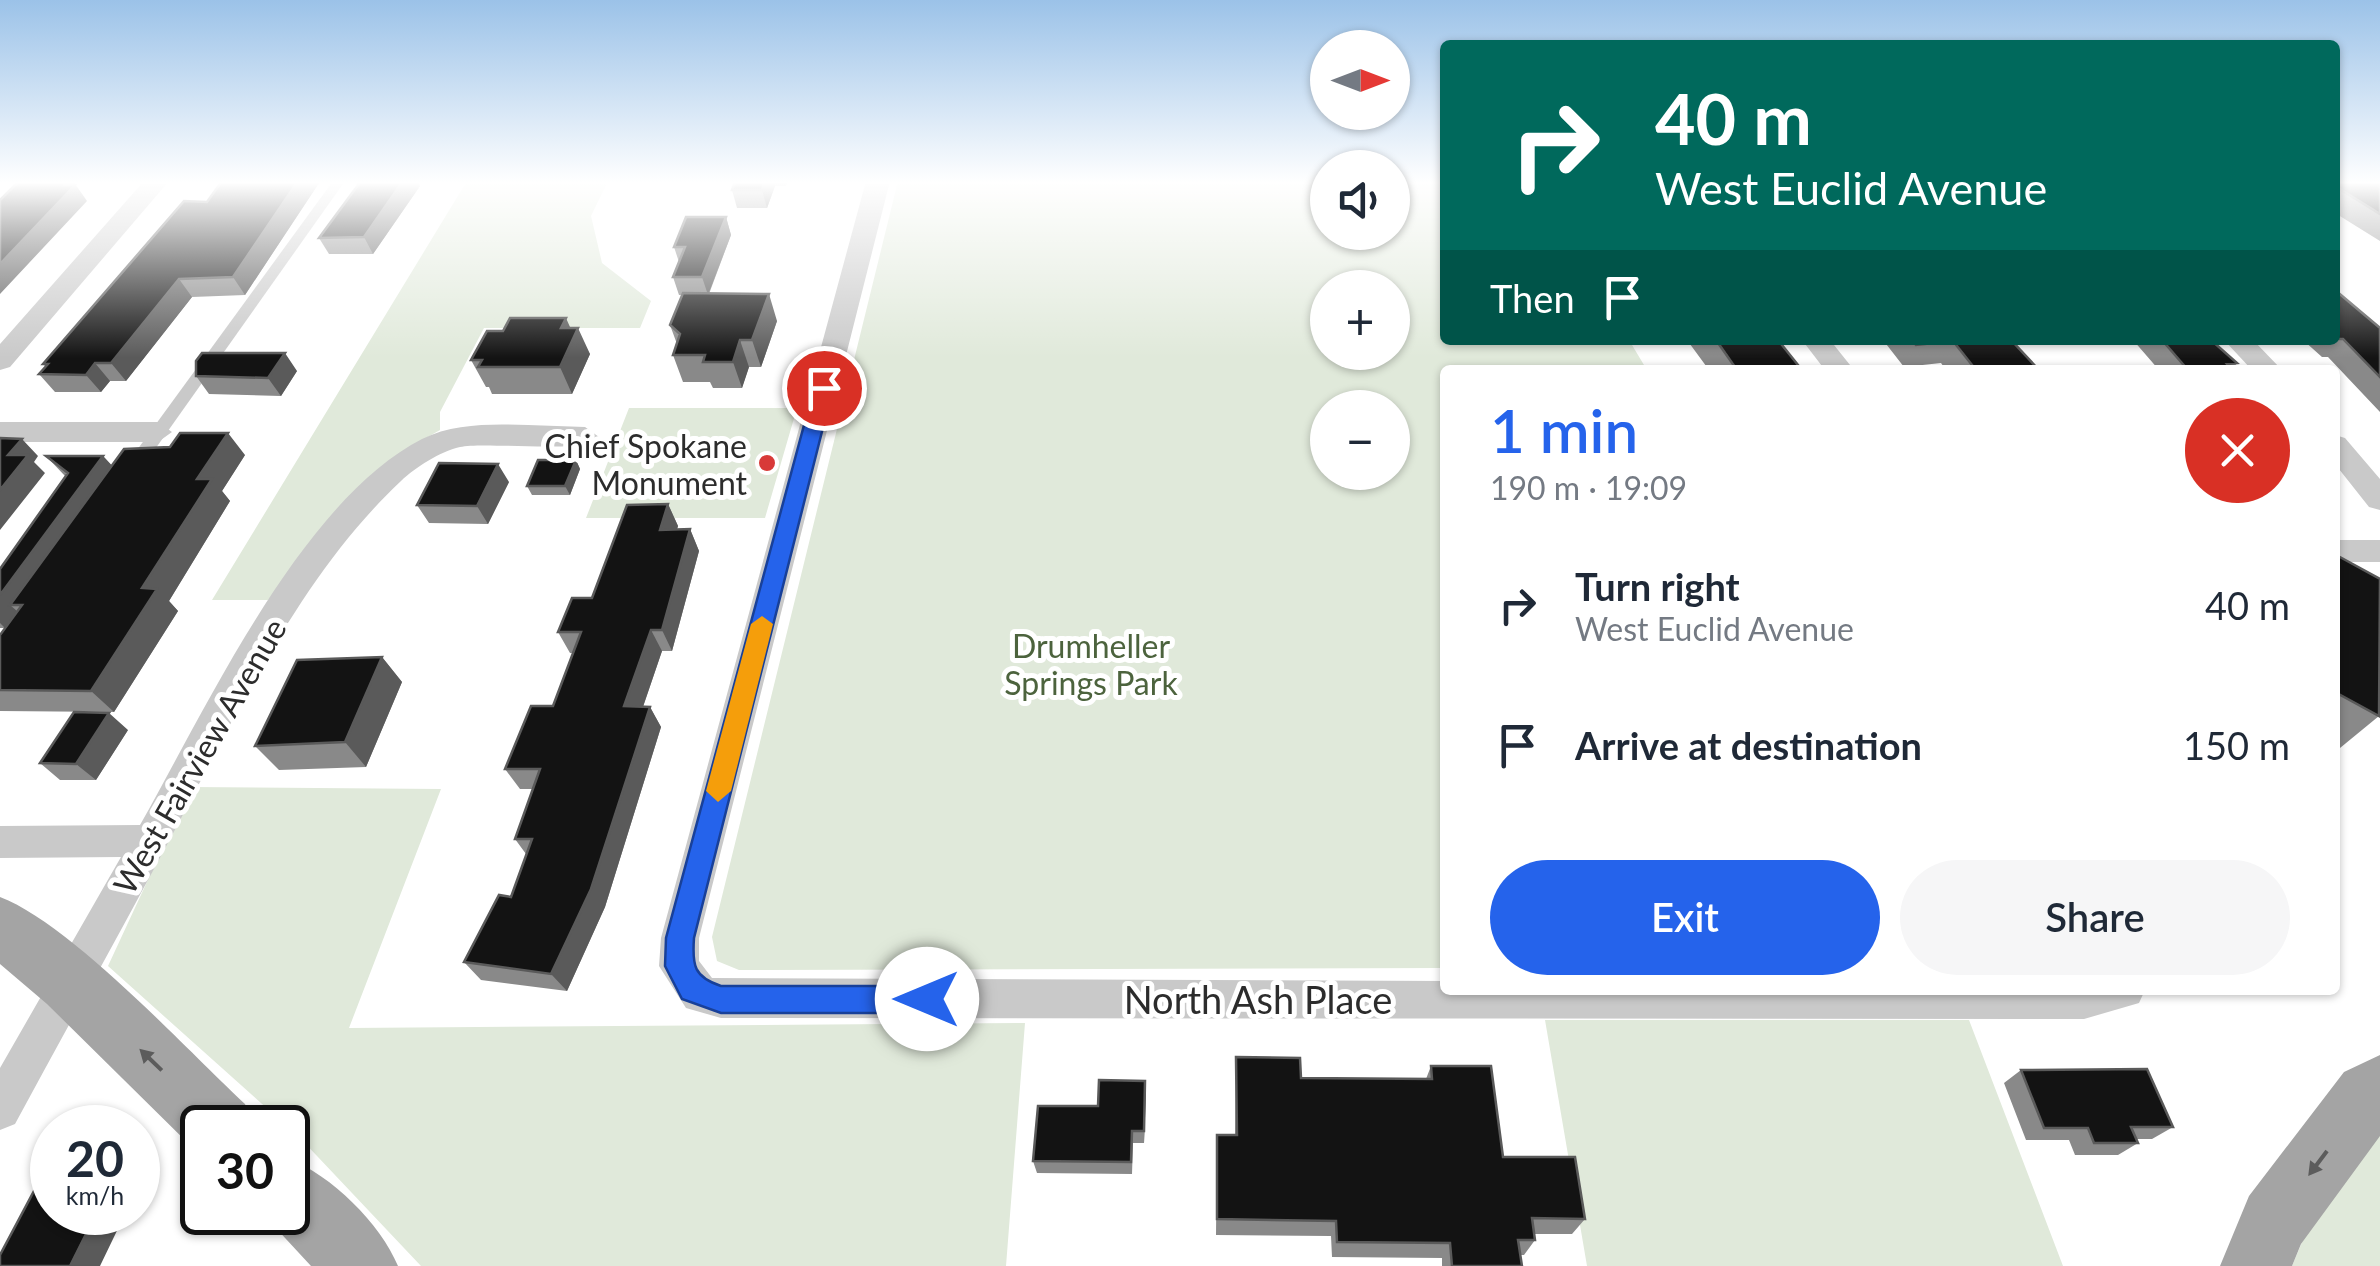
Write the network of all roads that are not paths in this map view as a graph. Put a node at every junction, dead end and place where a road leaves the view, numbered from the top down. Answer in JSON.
{"nodes":[{"id":1,"x":105,"y":240,"type":"edge"},
{"id":2,"x":296,"y":240,"type":"edge"},
{"id":3,"x":863,"y":240,"type":"edge"},
{"id":4,"x":1819,"y":345,"type":"edge"},
{"id":5,"x":2242,"y":345,"type":"edge"},
{"id":6,"x":0,"y":361,"type":"edge"},
{"id":7,"x":1836,"y":365,"type":"edge"},
{"id":8,"x":2263,"y":365,"type":"edge"},
{"id":9,"x":0,"y":432,"type":"edge"},
{"id":10,"x":158,"y":432,"type":"junction"},
{"id":11,"x":585,"y":437,"type":"dead end"},
{"id":12,"x":2340,"y":451,"type":"edge"},
{"id":13,"x":124,"y":480,"type":"edge"},
{"id":14,"x":2380,"y":500,"type":"edge"},
{"id":15,"x":2340,"y":551,"type":"edge"},
{"id":16,"x":2380,"y":551,"type":"edge"},
{"id":17,"x":150,"y":841,"type":"junction"},
{"id":18,"x":0,"y":842,"type":"edge"},
{"id":19,"x":0,"y":924,"type":"edge"},
{"id":20,"x":70,"y":983,"type":"junction"},
{"id":21,"x":1440,"y":995,"type":"edge"},
{"id":22,"x":1634,"y":995,"type":"edge"},
{"id":23,"x":2116,"y":995,"type":"edge"},
{"id":24,"x":2380,"y":1088,"type":"edge"},
{"id":25,"x":197,"y":1105,"type":"edge"},
{"id":26,"x":0,"y":1109,"type":"edge"},
{"id":27,"x":310,"y":1215,"type":"edge"},
{"id":28,"x":362,"y":1266,"type":"edge"},
{"id":29,"x":2256,"y":1266,"type":"edge"}],
"edges":[{"from":1,"to":6,"type":"street"},
{"from":2,"to":10,"type":"lane"},
{"from":3,"to":21,"type":"street","name":"North Ash Place"},
{"from":4,"to":7,"type":"street"},
{"from":5,"to":8,"type":"street"},
{"from":9,"to":10,"type":"street"},
{"from":10,"to":13,"type":"lane"},
{"from":11,"to":17,"type":"street","name":"West Fairview Avenue"},
{"from":12,"to":14,"type":"street"},
{"from":15,"to":16,"type":"street"},
{"from":17,"to":18,"type":"street"},
{"from":17,"to":20,"type":"street","name":"West Fairview Avenue"},
{"from":19,"to":20,"type":"main road"},
{"from":25,"to":20,"type":"main road","one_way":true},
{"from":20,"to":26,"type":"street","name":"West Fairview Avenue"},
{"from":22,"to":23,"type":"street","name":"North Ash Place"},
{"from":24,"to":29,"type":"main road","one_way":true},
{"from":27,"to":28,"type":"main road"}]}
